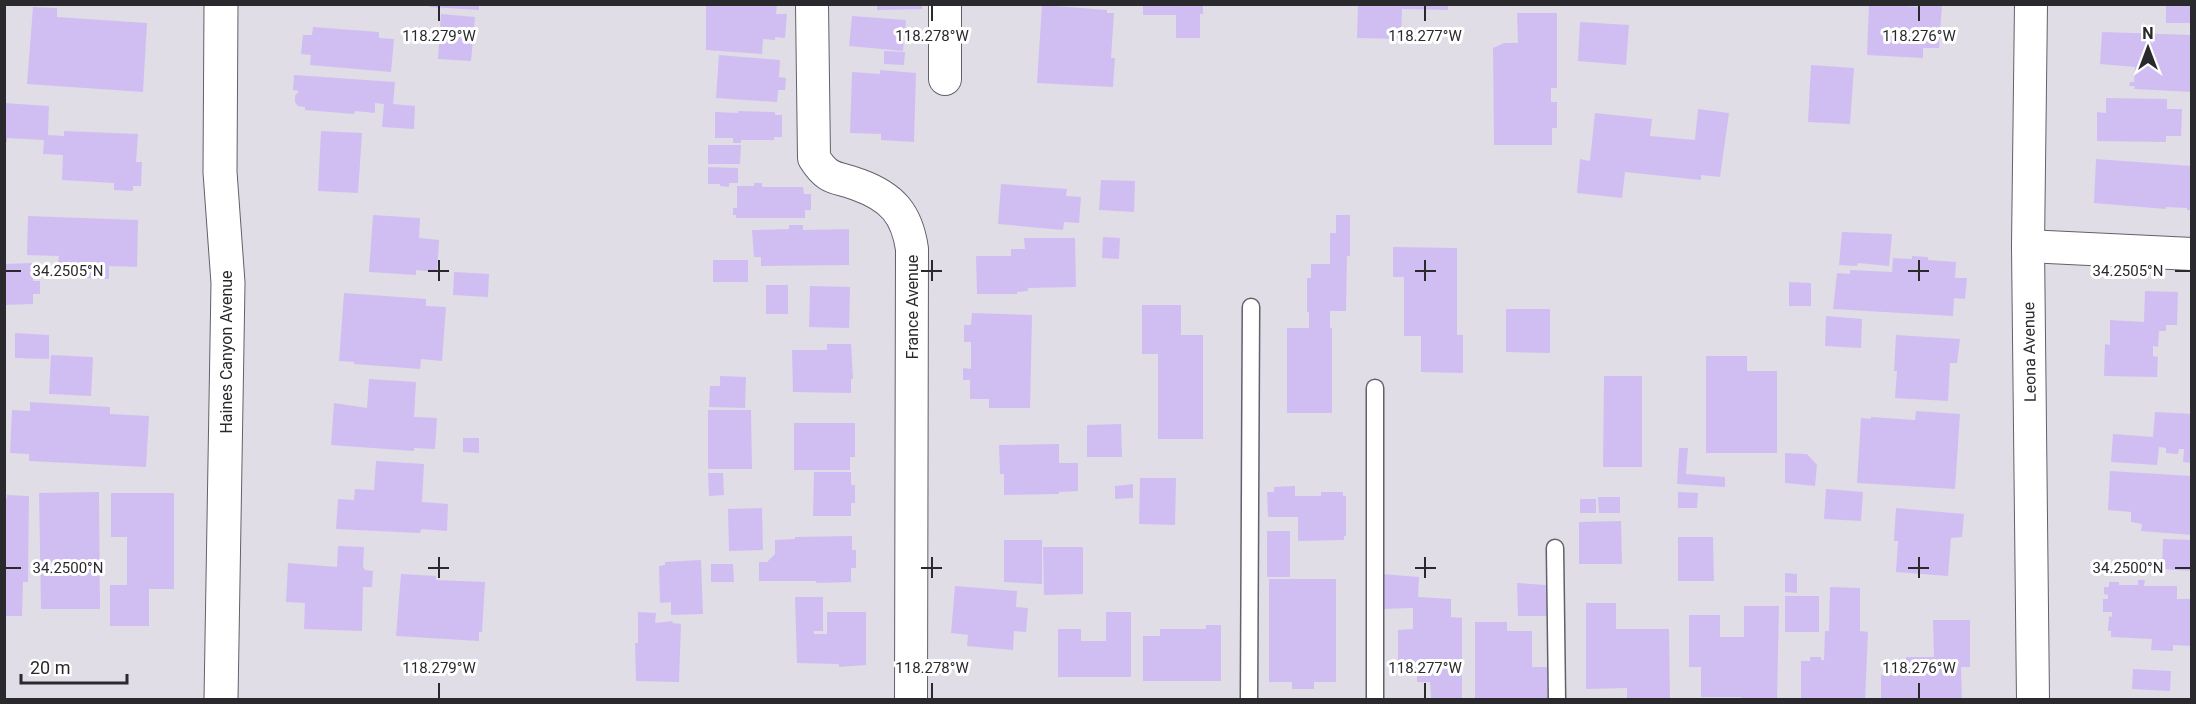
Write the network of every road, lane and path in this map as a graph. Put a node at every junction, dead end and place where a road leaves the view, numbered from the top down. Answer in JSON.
{"nodes":[{"id":1,"x":221,"y":4,"type":"edge"},
{"id":2,"x":812,"y":4,"type":"edge"},
{"id":3,"x":945,"y":4,"type":"edge"},
{"id":4,"x":2031,"y":4,"type":"edge"},
{"id":5,"x":945,"y":79,"type":"dead end"},
{"id":6,"x":2028,"y":246,"type":"junction"},
{"id":7,"x":2192,"y":254,"type":"edge"},
{"id":8,"x":1251,"y":307,"type":"dead end"},
{"id":9,"x":1375,"y":388,"type":"dead end"},
{"id":10,"x":1555,"y":548,"type":"dead end"},
{"id":11,"x":221,"y":699,"type":"edge"},
{"id":12,"x":911,"y":699,"type":"edge"},
{"id":13,"x":1249,"y":699,"type":"edge"},
{"id":14,"x":1375,"y":699,"type":"edge"},
{"id":15,"x":1557,"y":699,"type":"edge"},
{"id":16,"x":2033,"y":699,"type":"edge"}],
"edges":[{"from":1,"to":11,"type":"street","name":"Haines Canyon Avenue"},
{"from":2,"to":12,"type":"street","name":"France Avenue"},
{"from":3,"to":5,"type":"street"},
{"from":4,"to":6,"type":"street","name":"Leona Avenue"},
{"from":6,"to":7,"type":"street"},
{"from":6,"to":16,"type":"street","name":"Leona Avenue"},
{"from":8,"to":13,"type":"lane"},
{"from":9,"to":14,"type":"lane"},
{"from":10,"to":15,"type":"lane"}]}
